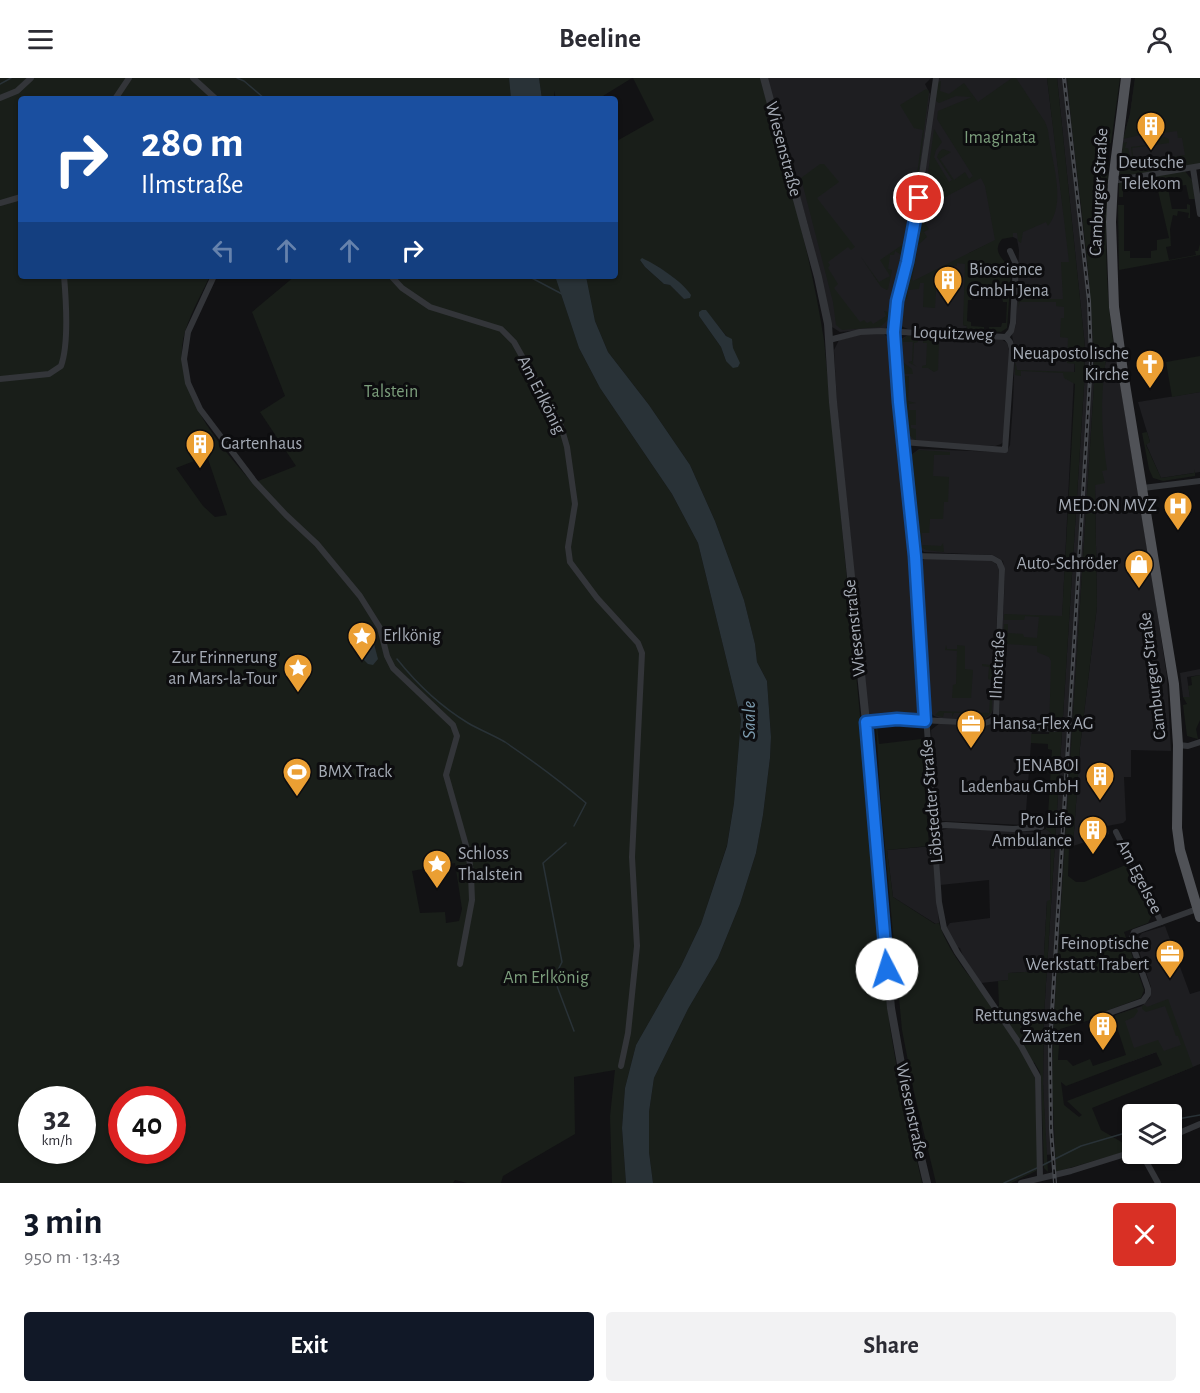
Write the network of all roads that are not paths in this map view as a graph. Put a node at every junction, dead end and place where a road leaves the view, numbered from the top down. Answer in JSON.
{"nodes":[{"id":1,"x":30,"y":78,"type":"edge"},
{"id":2,"x":129,"y":78,"type":"edge"},
{"id":3,"x":193,"y":78,"type":"edge"},
{"id":4,"x":764,"y":78,"type":"edge"},
{"id":5,"x":936,"y":78,"type":"edge"},
{"id":6,"x":1126,"y":78,"type":"edge"},
{"id":7,"x":117,"y":96,"type":"edge"},
{"id":8,"x":213,"y":96,"type":"edge"},
{"id":9,"x":0,"y":98,"type":"edge"},
{"id":10,"x":1196,"y":167,"type":"edge"},
{"id":11,"x":1113,"y":181,"type":"junction"},
{"id":12,"x":18,"y":198,"type":"edge"},
{"id":13,"x":0,"y":203,"type":"edge"},
{"id":14,"x":1200,"y":214,"type":"edge"},
{"id":15,"x":1010,"y":251,"type":"dead end"},
{"id":16,"x":64,"y":279,"type":"edge"},
{"id":17,"x":212,"y":279,"type":"edge"},
{"id":18,"x":394,"y":279,"type":"edge"},
{"id":19,"x":894,"y":332,"type":"junction"},
{"id":20,"x":1006,"y":337,"type":"junction"},
{"id":21,"x":829,"y":340,"type":"junction"},
{"id":22,"x":0,"y":379,"type":"edge"},
{"id":23,"x":903,"y":442,"type":"junction"},
{"id":24,"x":1200,"y":481,"type":"edge"},
{"id":25,"x":1143,"y":488,"type":"junction"},
{"id":26,"x":915,"y":556,"type":"junction"},
{"id":27,"x":996,"y":716,"type":"junction"},
{"id":28,"x":925,"y":721,"type":"junction"},
{"id":29,"x":866,"y":722,"type":"junction"},
{"id":30,"x":1056,"y":729,"type":"dead end"},
{"id":31,"x":1200,"y":742,"type":"edge"},
{"id":32,"x":1178,"y":745,"type":"junction"},
{"id":33,"x":934,"y":826,"type":"junction"},
{"id":34,"x":1041,"y":827,"type":"dead end"},
{"id":35,"x":1116,"y":832,"type":"dead end"},
{"id":36,"x":1198,"y":908,"type":"edge"},
{"id":37,"x":1161,"y":922,"type":"junction"},
{"id":38,"x":460,"y":964,"type":"dead end"},
{"id":39,"x":1095,"y":1018,"type":"dead end"},
{"id":40,"x":621,"y":1066,"type":"dead end"},
{"id":41,"x":1200,"y":1124,"type":"edge"},
{"id":42,"x":1182,"y":1132,"type":"edge"},
{"id":43,"x":1122,"y":1155,"type":"edge"},
{"id":44,"x":1148,"y":1164,"type":"edge"},
{"id":45,"x":1040,"y":1178,"type":"junction"},
{"id":46,"x":927,"y":1183,"type":"edge"},
{"id":47,"x":1021,"y":1183,"type":"edge"},
{"id":48,"x":1158,"y":1183,"type":"edge"}],
"edges":[{"from":1,"to":9,"type":"street"},
{"from":2,"to":7,"type":"street"},
{"from":3,"to":8,"type":"street"},
{"from":4,"to":21,"type":"street","name":"Wiesenstraße"},
{"from":5,"to":19,"type":"street","name":"Löbstedter Straße"},
{"from":6,"to":11,"type":"main road","name":"Camburger Straße"},
{"from":10,"to":11,"type":"street"},
{"from":10,"to":14,"type":"street"},
{"from":11,"to":25,"type":"main road","name":"Camburger Straße"},
{"from":12,"to":13,"type":"street"},
{"from":15,"to":20,"type":"street"},
{"from":16,"to":22,"type":"street"},
{"from":17,"to":38,"type":"street"},
{"from":18,"to":40,"type":"street","name":"Am Erlkönig"},
{"from":19,"to":20,"type":"street","name":"Loquitzweg"},
{"from":19,"to":21,"type":"street","name":"Loquitzweg"},
{"from":19,"to":23,"type":"street","name":"Löbstedter Straße"},
{"from":20,"to":23,"type":"street"},
{"from":21,"to":29,"type":"street","name":"Wiesenstraße"},
{"from":23,"to":26,"type":"street","name":"Löbstedter Straße"},
{"from":24,"to":25,"type":"street"},
{"from":25,"to":32,"type":"main road","name":"Camburger Straße"},
{"from":26,"to":27,"type":"street","name":"Ilmstraße"},
{"from":26,"to":28,"type":"street","name":"Löbstedter Straße"},
{"from":27,"to":28,"type":"street","name":"Ilmstraße"},
{"from":27,"to":30,"type":"street"},
{"from":28,"to":29,"type":"street","name":"Ilmstraße"},
{"from":28,"to":33,"type":"street","name":"Löbstedter Straße"},
{"from":29,"to":46,"type":"street","name":"Wiesenstraße"},
{"from":31,"to":32,"type":"street"},
{"from":32,"to":36,"type":"main road","name":"Camburger Straße"},
{"from":33,"to":34,"type":"street"},
{"from":33,"to":45,"type":"street","name":"Löbstedter Straße"},
{"from":35,"to":37,"type":"street","name":"Am Egelsee"},
{"from":36,"to":37,"type":"street","name":"Am Egelsee"},
{"from":37,"to":39,"type":"street","name":"Am Egelsee"},
{"from":41,"to":42,"type":"street"},
{"from":43,"to":45,"type":"street"},
{"from":44,"to":48,"type":"street"},
{"from":45,"to":47,"type":"street"}]}
